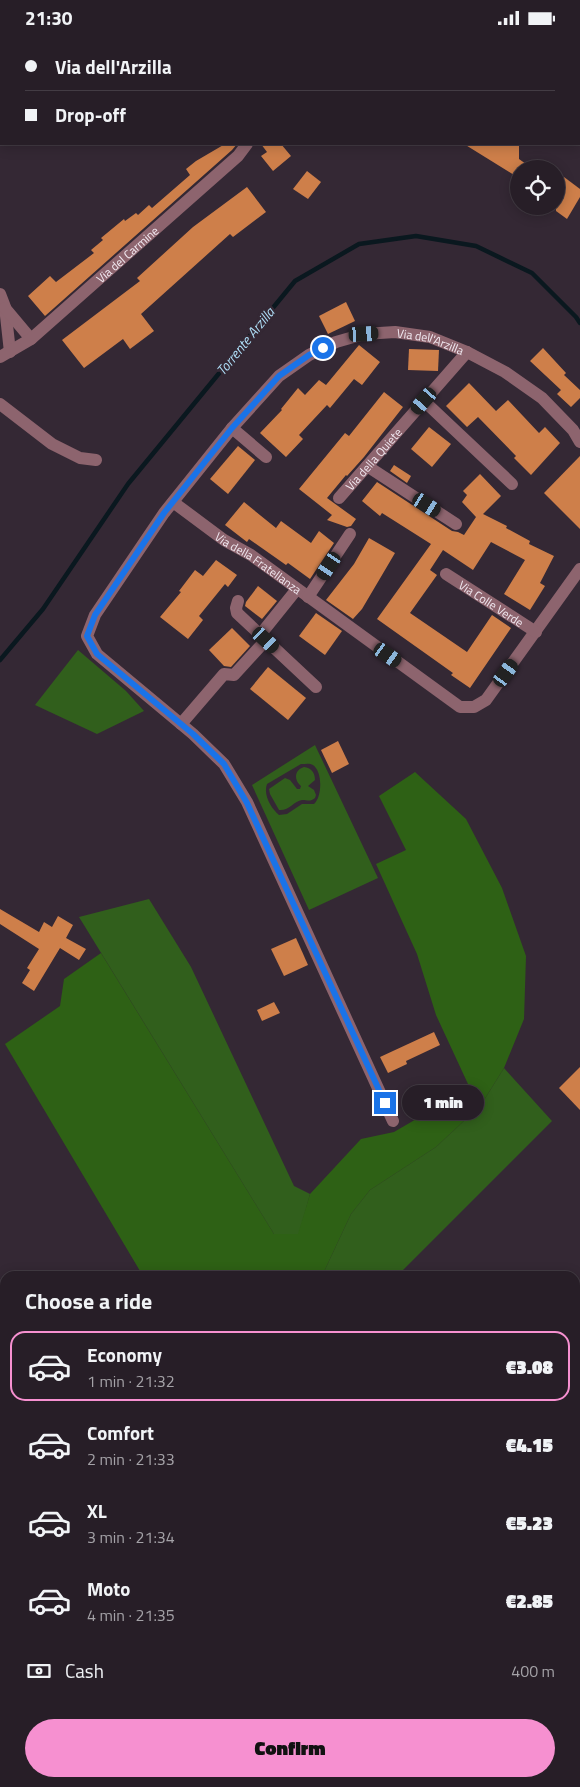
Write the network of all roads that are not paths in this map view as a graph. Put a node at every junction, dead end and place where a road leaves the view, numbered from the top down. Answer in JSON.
{"nodes":[{"id":1,"x":245,"y":145,"type":"edge"},
{"id":2,"x":0,"y":294,"type":"edge"},
{"id":3,"x":5,"y":307,"type":"junction"},
{"id":4,"x":31,"y":339,"type":"junction"},
{"id":5,"x":467,"y":351,"type":"junction"},
{"id":6,"x":5,"y":354,"type":"edge"},
{"id":7,"x":424,"y":401,"type":"junction"},
{"id":8,"x":0,"y":404,"type":"edge"},
{"id":9,"x":232,"y":428,"type":"junction"},
{"id":10,"x":580,"y":442,"type":"edge"},
{"id":11,"x":266,"y":457,"type":"dead end"},
{"id":12,"x":96,"y":460,"type":"dead end"},
{"id":13,"x":367,"y":466,"type":"junction"},
{"id":14,"x":512,"y":484,"type":"dead end"},
{"id":15,"x":339,"y":498,"type":"dead end"},
{"id":16,"x":173,"y":502,"type":"junction"},
{"id":17,"x":456,"y":524,"type":"dead end"},
{"id":18,"x":350,"y":534,"type":"dead end"},
{"id":19,"x":580,"y":569,"type":"edge"},
{"id":20,"x":446,"y":574,"type":"dead end"},
{"id":21,"x":297,"y":589,"type":"junction"},
{"id":22,"x":308,"y":597,"type":"junction"},
{"id":23,"x":238,"y":601,"type":"dead end"},
{"id":24,"x":344,"y":623,"type":"joint"},
{"id":25,"x":536,"y":631,"type":"junction"},
{"id":26,"x":263,"y":637,"type":"junction"},
{"id":27,"x":316,"y":687,"type":"dead end"},
{"id":28,"x":181,"y":724,"type":"junction"},
{"id":29,"x":393,"y":1121,"type":"dead end"}],
"edges":[{"from":1,"to":4,"type":"street","name":"Via del Carmine"},
{"from":2,"to":3,"type":"street"},
{"from":3,"to":4,"type":"street"},
{"from":3,"to":6,"type":"street"},
{"from":4,"to":6,"type":"street","name":"Via del Carmine"},
{"from":5,"to":7,"type":"street","name":"Via della Quiete"},
{"from":5,"to":9,"type":"street","name":"Via dell'Arzilla"},
{"from":5,"to":10,"type":"street","name":"Via dell'Arzilla"},
{"from":7,"to":13,"type":"street","name":"Via della Quiete"},
{"from":7,"to":14,"type":"street"},
{"from":8,"to":12,"type":"street"},
{"from":9,"to":11,"type":"street"},
{"from":9,"to":16,"type":"street","name":"Via dell'Arzilla"},
{"from":13,"to":15,"type":"street","name":"Via della Quiete"},
{"from":13,"to":17,"type":"street"},
{"from":16,"to":21,"type":"street","name":"Via della Fratellanza"},
{"from":16,"to":28,"type":"street","name":"Via dell'Arzilla"},
{"from":18,"to":22,"type":"street"},
{"from":19,"to":25,"type":"street","name":"Via Colle Verde"},
{"from":20,"to":25,"type":"street","name":"Via Colle Verde"},
{"from":21,"to":22,"type":"street","name":"Via della Fratellanza"},
{"from":21,"to":26,"type":"street"},
{"from":22,"to":24,"type":"street","name":"Via della Fratellanza"},
{"from":23,"to":26,"type":"street"},
{"from":24,"to":25,"type":"street","name":"Via Colle Verde"},
{"from":26,"to":27,"type":"street"},
{"from":26,"to":28,"type":"street"},
{"from":28,"to":29,"type":"street","name":"Via dell'Arzilla"}]}
